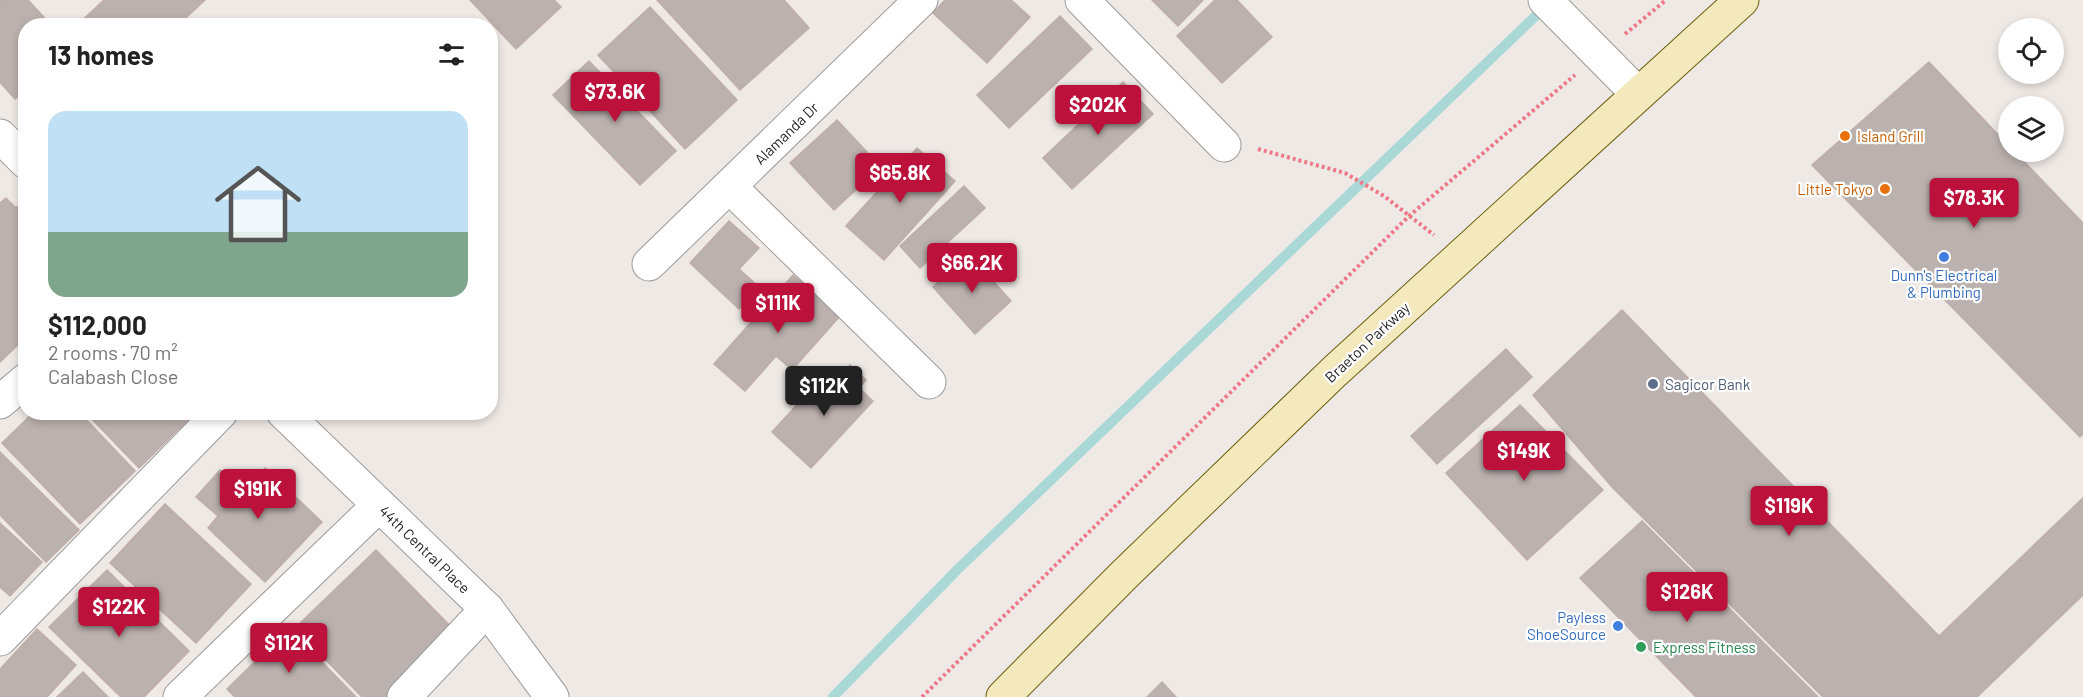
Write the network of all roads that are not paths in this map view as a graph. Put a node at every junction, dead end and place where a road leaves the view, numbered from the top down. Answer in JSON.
{"nodes":[{"id":1,"x":921,"y":0,"type":"edge"},
{"id":2,"x":1082,"y":0,"type":"edge"},
{"id":3,"x":1742,"y":0,"type":"edge"},
{"id":4,"x":1555,"y":11,"type":"edge"},
{"id":5,"x":1638,"y":94,"type":"junction"},
{"id":6,"x":0,"y":136,"type":"edge"},
{"id":7,"x":1224,"y":145,"type":"road end"},
{"id":8,"x":18,"y":154,"type":"edge"},
{"id":9,"x":730,"y":187,"type":"junction"},
{"id":10,"x":650,"y":264,"type":"dead end"},
{"id":11,"x":929,"y":382,"type":"dead end"},
{"id":12,"x":18,"y":387,"type":"edge"},
{"id":13,"x":0,"y":402,"type":"edge"},
{"id":14,"x":213,"y":420,"type":"edge"},
{"id":15,"x":291,"y":420,"type":"edge"},
{"id":16,"x":379,"y":504,"type":"junction"},
{"id":17,"x":487,"y":609,"type":"junction"},
{"id":18,"x":0,"y":639,"type":"edge"},
{"id":19,"x":180,"y":697,"type":"edge"},
{"id":20,"x":404,"y":697,"type":"edge"},
{"id":21,"x":552,"y":697,"type":"edge"},
{"id":22,"x":1003,"y":697,"type":"edge"}],
"edges":[{"from":1,"to":9,"type":"street","name":"Alamanda Dr"},
{"from":2,"to":7,"type":"street"},
{"from":3,"to":5,"type":"main road","name":"Braeton Parkway"},
{"from":4,"to":5,"type":"street"},
{"from":5,"to":22,"type":"main road","name":"Braeton Parkway"},
{"from":6,"to":8,"type":"street"},
{"from":9,"to":10,"type":"street","name":"Alamanda Dr"},
{"from":9,"to":11,"type":"street"},
{"from":12,"to":13,"type":"street"},
{"from":14,"to":18,"type":"street"},
{"from":15,"to":16,"type":"street","name":"44th Central Place"},
{"from":16,"to":17,"type":"street","name":"44th Central Place"},
{"from":16,"to":19,"type":"street"},
{"from":17,"to":20,"type":"street"},
{"from":17,"to":21,"type":"street","name":"44th Central Place"}]}
